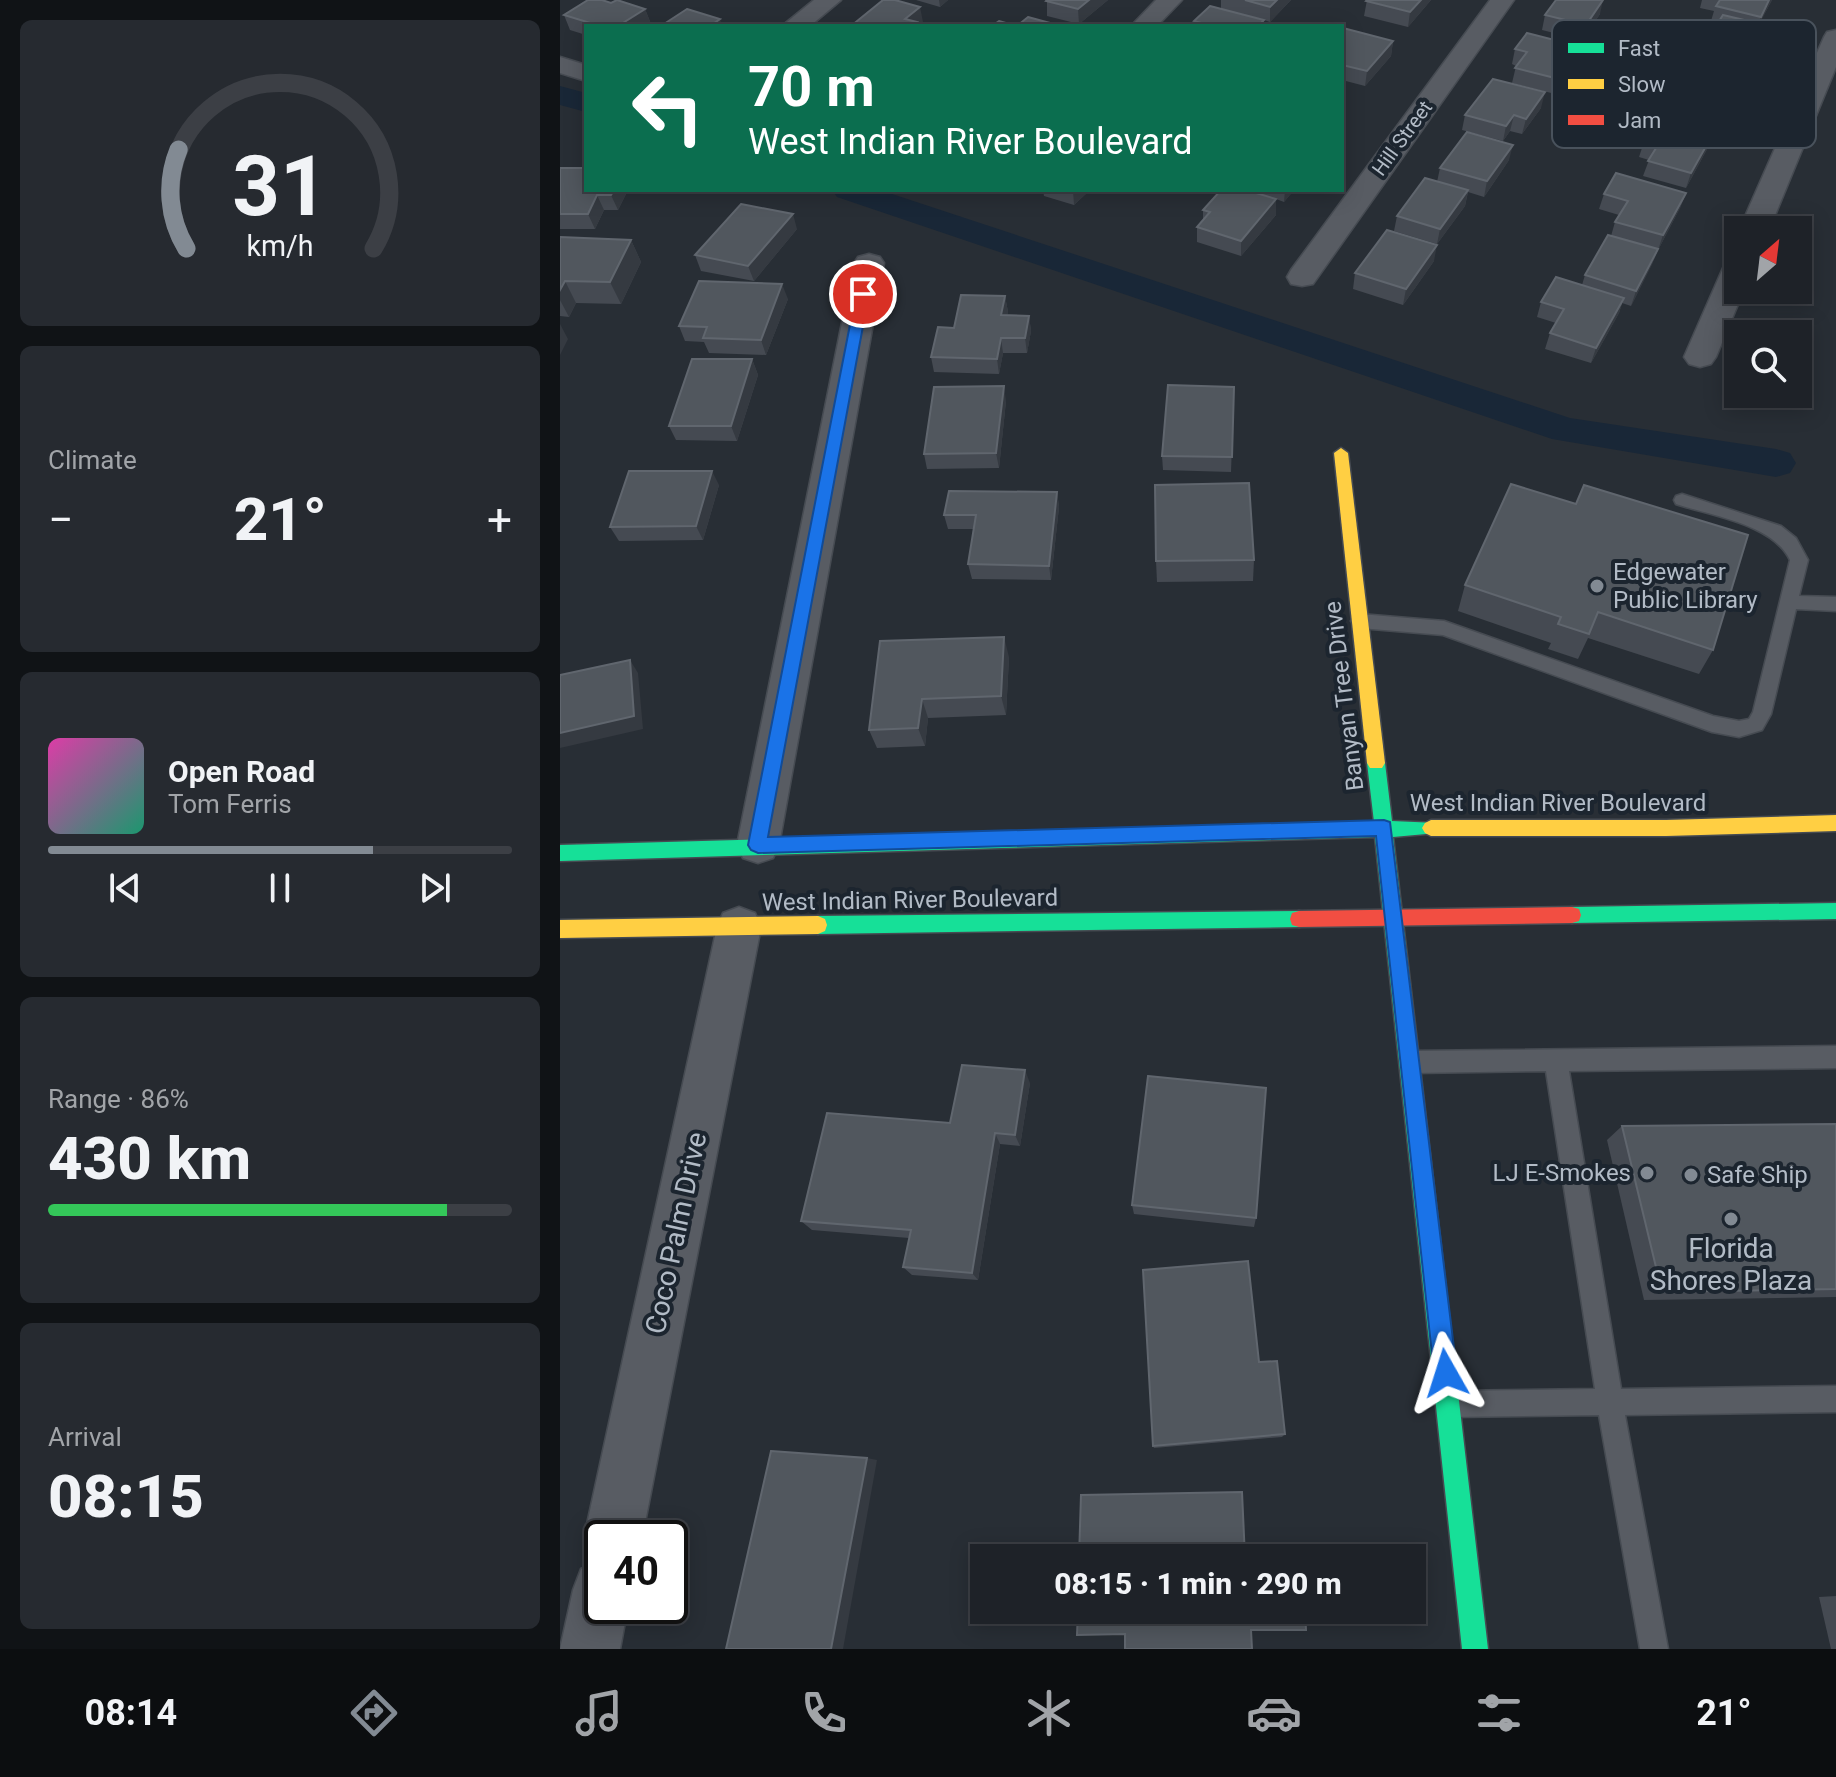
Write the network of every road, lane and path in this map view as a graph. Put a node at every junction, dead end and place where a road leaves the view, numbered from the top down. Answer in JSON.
{"nodes":[{"id":1,"x":829,"y":0,"type":"edge"},
{"id":2,"x":1170,"y":0,"type":"edge"},
{"id":3,"x":1502,"y":0,"type":"edge"},
{"id":4,"x":797,"y":24,"type":"edge"},
{"id":5,"x":1145,"y":24,"type":"edge"},
{"id":6,"x":1836,"y":37,"type":"edge"},
{"id":7,"x":560,"y":65,"type":"edge"},
{"id":8,"x":584,"y":72,"type":"edge"},
{"id":9,"x":1816,"y":84,"type":"edge"},
{"id":10,"x":1789,"y":148,"type":"edge"},
{"id":11,"x":1760,"y":216,"type":"edge"},
{"id":12,"x":869,"y":263,"type":"dead end"},
{"id":13,"x":1302,"y":277,"type":"dead end"},
{"id":14,"x":1724,"y":301,"type":"edge"},
{"id":15,"x":1700,"y":357,"type":"dead end"},
{"id":16,"x":1341,"y":453,"type":"dead end"},
{"id":17,"x":1682,"y":500,"type":"dead end"},
{"id":18,"x":1789,"y":602,"type":"junction"},
{"id":19,"x":1836,"y":604,"type":"edge"},
{"id":20,"x":1360,"y":621,"type":"junction"},
{"id":21,"x":1836,"y":823,"type":"edge"},
{"id":22,"x":1384,"y":828,"type":"junction"},
{"id":23,"x":758,"y":845,"type":"junction"},
{"id":24,"x":560,"y":853,"type":"edge"},
{"id":25,"x":1836,"y":911,"type":"edge"},
{"id":26,"x":1391,"y":915,"type":"junction"},
{"id":27,"x":739,"y":927,"type":"junction"},
{"id":28,"x":560,"y":929,"type":"edge"},
{"id":29,"x":1836,"y":1057,"type":"edge"},
{"id":30,"x":1556,"y":1060,"type":"junction"},
{"id":31,"x":1413,"y":1062,"type":"junction"},
{"id":32,"x":1836,"y":1399,"type":"edge"},
{"id":33,"x":1610,"y":1402,"type":"junction"},
{"id":34,"x":1449,"y":1404,"type":"junction"},
{"id":35,"x":617,"y":1520,"type":"edge"},
{"id":36,"x":595,"y":1624,"type":"edge"},
{"id":37,"x":590,"y":1649,"type":"edge"},
{"id":38,"x":1475,"y":1649,"type":"edge"},
{"id":39,"x":1654,"y":1649,"type":"edge"}],
"edges":[{"from":1,"to":4,"type":"street"},
{"from":2,"to":5,"type":"street"},
{"from":3,"to":13,"type":"street","name":"Hill Street"},
{"from":6,"to":9,"type":"street"},
{"from":7,"to":8,"type":"street"},
{"from":10,"to":11,"type":"street"},
{"from":12,"to":23,"type":"street"},
{"from":14,"to":15,"type":"street"},
{"from":16,"to":20,"type":"main road","name":"Banyan Tree Drive"},
{"from":17,"to":18,"type":"lane"},
{"from":18,"to":19,"type":"lane"},
{"from":18,"to":20,"type":"lane"},
{"from":20,"to":22,"type":"main road","name":"Banyan Tree Drive"},
{"from":21,"to":22,"type":"main road","name":"West Indian River Boulevard"},
{"from":22,"to":23,"type":"main road","name":"West Indian River Boulevard"},
{"from":22,"to":26,"type":"main road","name":"Banyan Tree Drive"},
{"from":23,"to":24,"type":"main road","name":"West Indian River Boulevard"},
{"from":25,"to":26,"type":"main road","name":"West Indian River Boulevard"},
{"from":26,"to":27,"type":"main road","name":"West Indian River Boulevard"},
{"from":26,"to":31,"type":"main road","name":"Banyan Tree Drive"},
{"from":27,"to":28,"type":"main road","name":"West Indian River Boulevard"},
{"from":27,"to":35,"type":"street","name":"Coco Palm Drive"},
{"from":29,"to":30,"type":"lane"},
{"from":30,"to":31,"type":"lane"},
{"from":30,"to":33,"type":"lane"},
{"from":31,"to":34,"type":"main road","name":"Banyan Tree Drive"},
{"from":32,"to":33,"type":"lane"},
{"from":33,"to":34,"type":"lane"},
{"from":33,"to":39,"type":"lane"},
{"from":34,"to":38,"type":"main road","name":"Banyan Tree Drive"},
{"from":36,"to":37,"type":"street"}]}
